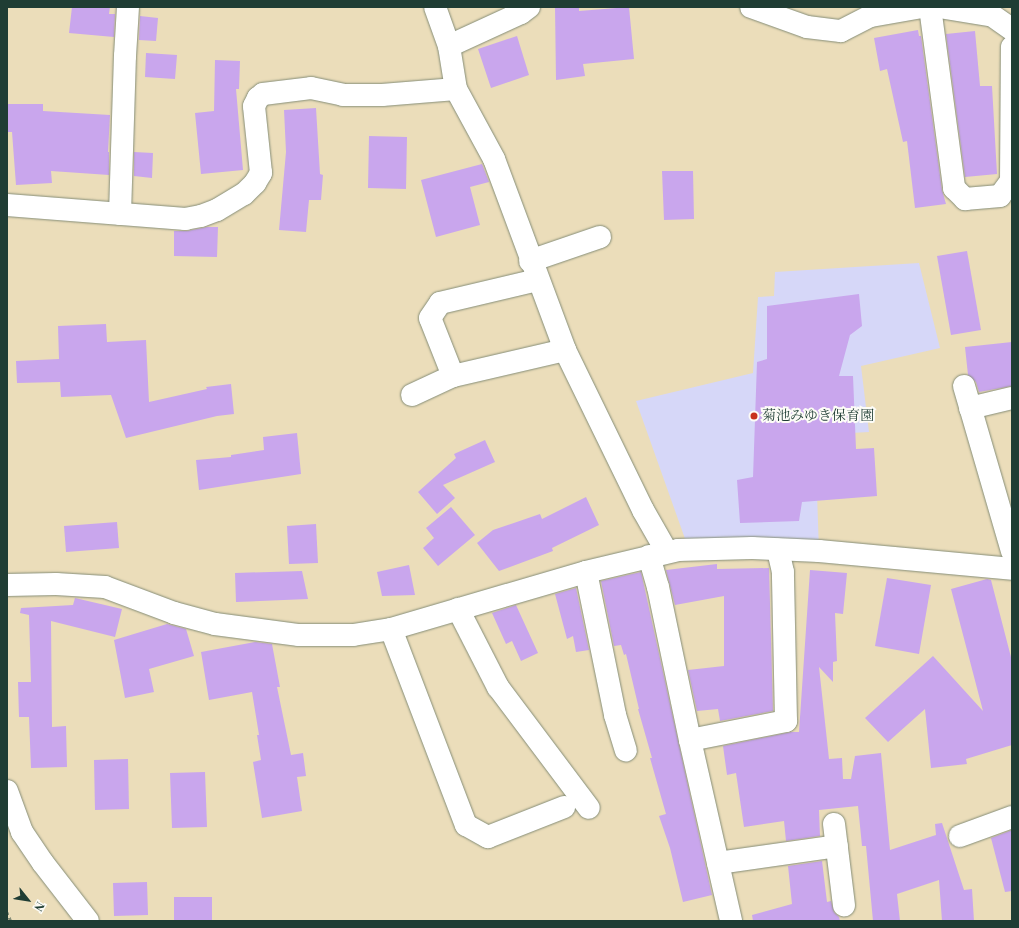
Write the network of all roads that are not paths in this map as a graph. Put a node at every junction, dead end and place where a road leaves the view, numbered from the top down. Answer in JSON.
{"nodes":[{"id":1,"x":128,"y":7,"type":"edge"},
{"id":2,"x":435,"y":7,"type":"edge"},
{"id":3,"x":529,"y":7,"type":"edge"},
{"id":4,"x":751,"y":7,"type":"edge"},
{"id":5,"x":922,"y":7,"type":"edge"},
{"id":6,"x":930,"y":7,"type":"edge"},
{"id":7,"x":939,"y":7,"type":"edge"},
{"id":8,"x":985,"y":11,"type":"edge"},
{"id":9,"x":1012,"y":29,"type":"edge"},
{"id":10,"x":449,"y":46,"type":"junction"},
{"id":11,"x":1012,"y":47,"type":"edge"},
{"id":12,"x":456,"y":89,"type":"junction"},
{"id":13,"x":7,"y":205,"type":"edge"},
{"id":14,"x":120,"y":214,"type":"junction"},
{"id":15,"x":600,"y":237,"type":"dead end"},
{"id":16,"x":534,"y":270,"type":"junction"},
{"id":17,"x":565,"y":350,"type":"junction"},
{"id":18,"x":453,"y":376,"type":"junction"},
{"id":19,"x":964,"y":386,"type":"dead end"},
{"id":20,"x":412,"y":395,"type":"dead end"},
{"id":21,"x":1012,"y":398,"type":"edge"},
{"id":22,"x":970,"y":408,"type":"junction"},
{"id":23,"x":778,"y":550,"type":"junction"},
{"id":24,"x":1012,"y":551,"type":"edge"},
{"id":25,"x":658,"y":554,"type":"junction"},
{"id":26,"x":1012,"y":569,"type":"edge"},
{"id":27,"x":586,"y":572,"type":"junction"},
{"id":28,"x":7,"y":585,"type":"edge"},
{"id":29,"x":458,"y":609,"type":"junction"},
{"id":30,"x":391,"y":629,"type":"junction"},
{"id":31,"x":690,"y":740,"type":"junction"},
{"id":32,"x":626,"y":750,"type":"dead end"},
{"id":33,"x":7,"y":791,"type":"edge"},
{"id":34,"x":564,"y":807,"type":"dead end"},
{"id":35,"x":589,"y":808,"type":"dead end"},
{"id":36,"x":1012,"y":817,"type":"edge"},
{"id":37,"x":834,"y":824,"type":"dead end"},
{"id":38,"x":960,"y":836,"type":"dead end"},
{"id":39,"x":837,"y":846,"type":"junction"},
{"id":40,"x":718,"y":863,"type":"junction"},
{"id":41,"x":844,"y":905,"type":"dead end"},
{"id":42,"x":88,"y":921,"type":"edge"},
{"id":43,"x":731,"y":921,"type":"edge"}],
"edges":[{"from":1,"to":14,"type":"street"},
{"from":2,"to":10,"type":"street"},
{"from":3,"to":10,"type":"street"},
{"from":4,"to":5,"type":"street"},
{"from":6,"to":11,"type":"street"},
{"from":7,"to":8,"type":"street"},
{"from":8,"to":9,"type":"street"},
{"from":10,"to":12,"type":"street"},
{"from":12,"to":14,"type":"street"},
{"from":12,"to":16,"type":"street"},
{"from":13,"to":14,"type":"street"},
{"from":15,"to":16,"type":"street"},
{"from":16,"to":17,"type":"street"},
{"from":16,"to":18,"type":"street"},
{"from":17,"to":18,"type":"street"},
{"from":17,"to":25,"type":"street"},
{"from":18,"to":20,"type":"street"},
{"from":19,"to":22,"type":"street"},
{"from":21,"to":22,"type":"street"},
{"from":22,"to":24,"type":"street"},
{"from":23,"to":25,"type":"street"},
{"from":23,"to":26,"type":"street"},
{"from":23,"to":31,"type":"street"},
{"from":25,"to":27,"type":"street"},
{"from":25,"to":31,"type":"street"},
{"from":27,"to":29,"type":"street"},
{"from":27,"to":32,"type":"street"},
{"from":28,"to":30,"type":"street"},
{"from":29,"to":30,"type":"street"},
{"from":29,"to":35,"type":"street"},
{"from":30,"to":34,"type":"street"},
{"from":31,"to":40,"type":"street"},
{"from":33,"to":42,"type":"street"},
{"from":36,"to":38,"type":"street"},
{"from":37,"to":39,"type":"street"},
{"from":39,"to":40,"type":"street"},
{"from":39,"to":41,"type":"street"},
{"from":40,"to":43,"type":"street"}]}
